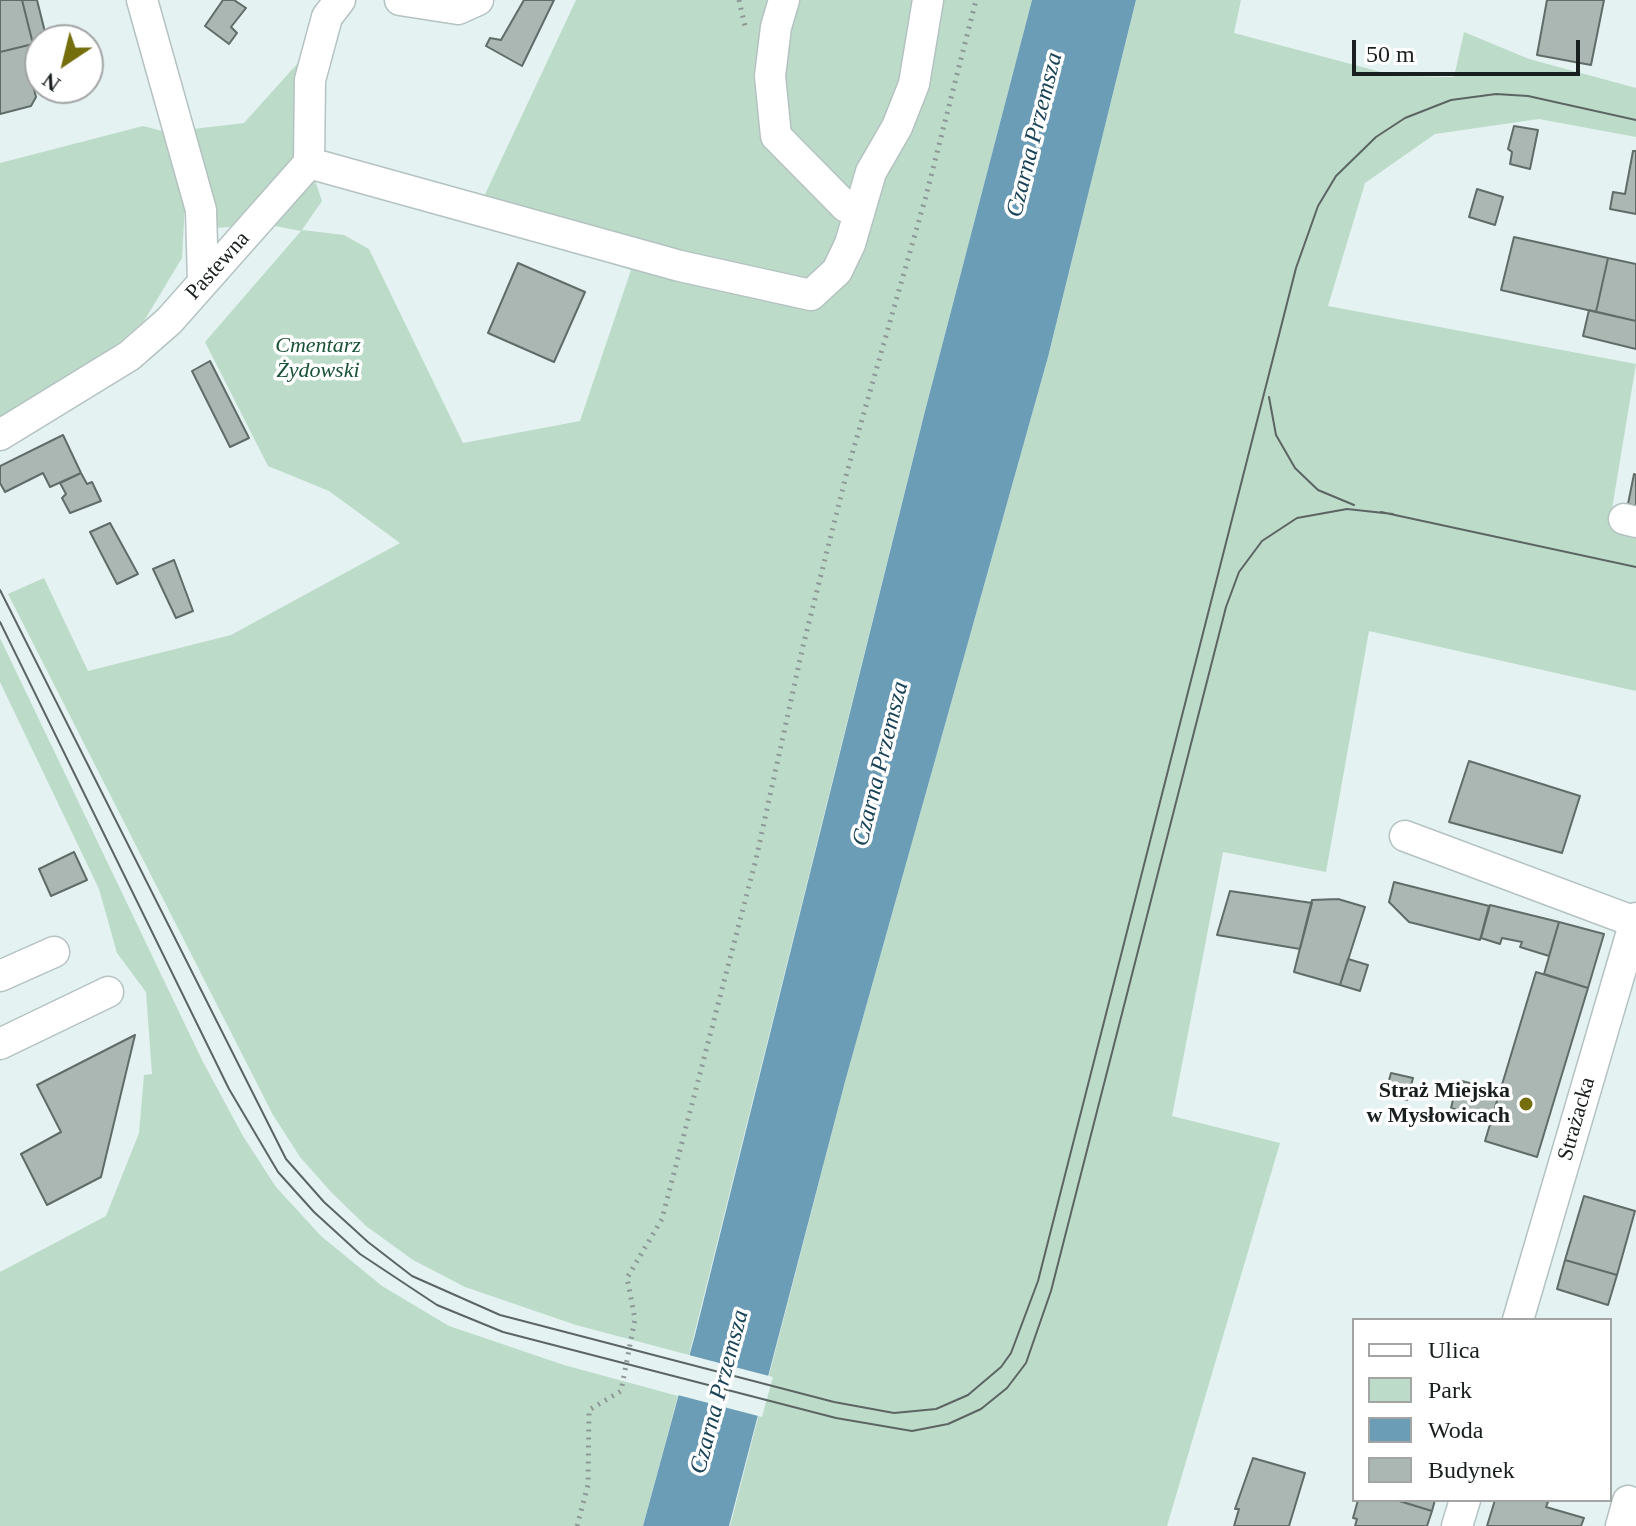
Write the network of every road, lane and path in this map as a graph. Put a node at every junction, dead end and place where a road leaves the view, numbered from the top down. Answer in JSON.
{"nodes":[{"id":1,"x":142,"y":0,"type":"edge"},
{"id":2,"x":340,"y":0,"type":"edge"},
{"id":3,"x":400,"y":0,"type":"edge"},
{"id":4,"x":478,"y":0,"type":"edge"},
{"id":5,"x":784,"y":0,"type":"edge"},
{"id":6,"x":928,"y":0,"type":"edge"},
{"id":7,"x":976,"y":0,"type":"edge"},
{"id":8,"x":309,"y":163,"type":"junction"},
{"id":9,"x":858,"y":210,"type":"junction"},
{"id":10,"x":203,"y":282,"type":"junction"},
{"id":11,"x":0,"y":435,"type":"edge"},
{"id":12,"x":1405,"y":836,"type":"dead end"},
{"id":13,"x":1635,"y":920,"type":"edge"},
{"id":14,"x":54,"y":952,"type":"dead end"},
{"id":15,"x":0,"y":976,"type":"edge"},
{"id":16,"x":108,"y":992,"type":"dead end"},
{"id":17,"x":1,"y":1042,"type":"edge"},
{"id":18,"x":1519,"y":1318,"type":"edge"},
{"id":19,"x":1464,"y":1502,"type":"edge"},
{"id":20,"x":577,"y":1526,"type":"edge"},
{"id":21,"x":1457,"y":1526,"type":"edge"}],
"edges":[{"from":1,"to":10,"type":"street"},
{"from":2,"to":8,"type":"street"},
{"from":3,"to":4,"type":"street"},
{"from":5,"to":9,"type":"street"},
{"from":6,"to":9,"type":"street"},
{"from":7,"to":20,"type":"path"},
{"from":8,"to":9,"type":"street"},
{"from":8,"to":10,"type":"street","name":"Pastewna"},
{"from":10,"to":11,"type":"street","name":"Pastewna"},
{"from":12,"to":13,"type":"street"},
{"from":13,"to":18,"type":"street","name":"Strażacka"},
{"from":14,"to":15,"type":"street"},
{"from":16,"to":17,"type":"street"},
{"from":19,"to":21,"type":"street"}]}
